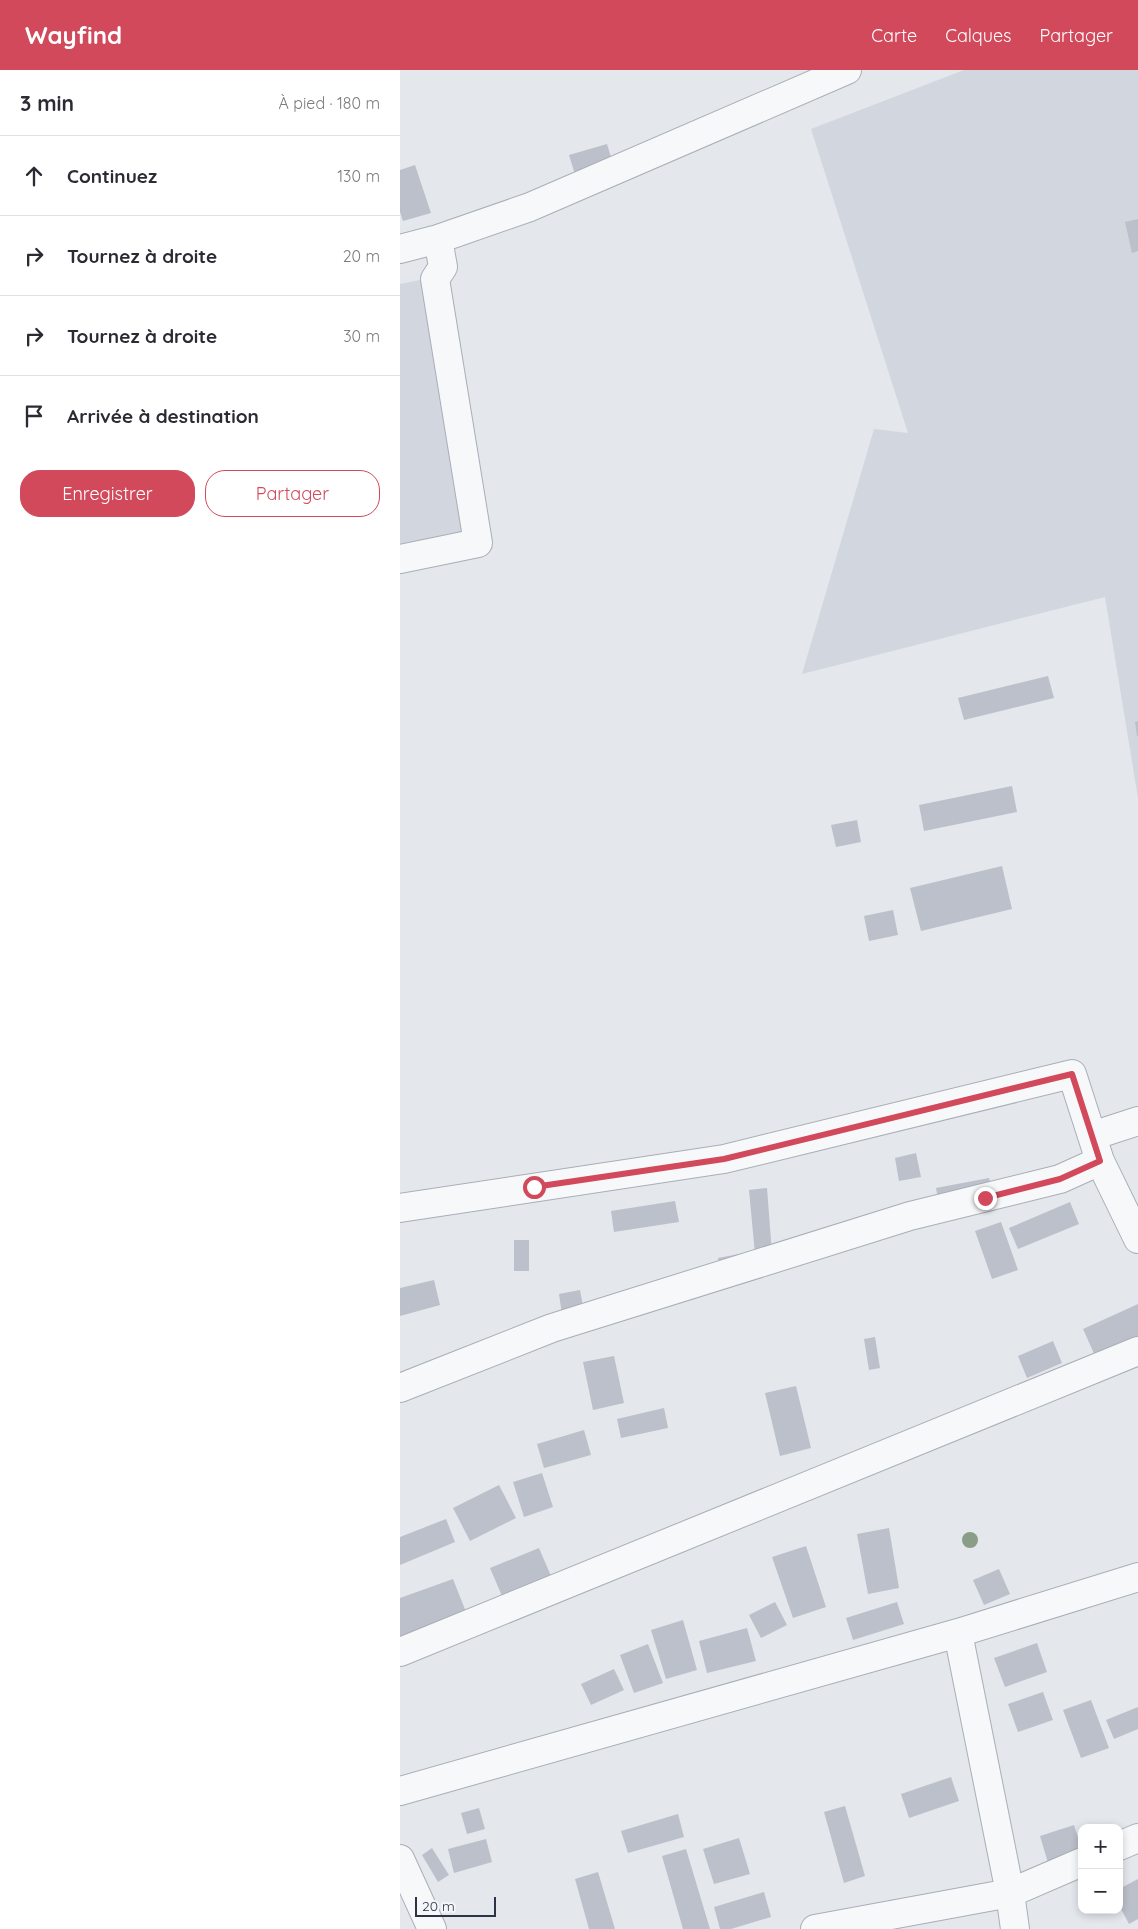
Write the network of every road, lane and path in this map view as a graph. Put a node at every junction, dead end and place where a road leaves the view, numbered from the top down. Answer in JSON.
{"nodes":[{"id":1,"x":847,"y":70,"type":"edge"},
{"id":2,"x":438,"y":239,"type":"junction"},
{"id":3,"x":400,"y":250,"type":"edge"},
{"id":4,"x":400,"y":559,"type":"edge"},
{"id":5,"x":1138,"y":1121,"type":"edge"},
{"id":6,"x":1096,"y":1149,"type":"junction"},
{"id":7,"x":400,"y":1208,"type":"edge"},
{"id":8,"x":1138,"y":1239,"type":"edge"},
{"id":9,"x":1138,"y":1350,"type":"edge"},
{"id":10,"x":400,"y":1388,"type":"edge"},
{"id":11,"x":1138,"y":1578,"type":"edge"},
{"id":12,"x":958,"y":1633,"type":"junction"},
{"id":13,"x":400,"y":1652,"type":"edge"},
{"id":14,"x":400,"y":1791,"type":"edge"},
{"id":15,"x":1138,"y":1838,"type":"edge"},
{"id":16,"x":1123,"y":1844,"type":"edge"},
{"id":17,"x":400,"y":1859,"type":"edge"},
{"id":18,"x":1078,"y":1864,"type":"edge"},
{"id":19,"x":1010,"y":1893,"type":"junction"},
{"id":20,"x":432,"y":1929,"type":"edge"},
{"id":21,"x":815,"y":1929,"type":"edge"},
{"id":22,"x":1015,"y":1929,"type":"edge"}],
"edges":[{"from":1,"to":2,"type":"street"},
{"from":2,"to":3,"type":"street"},
{"from":2,"to":4,"type":"street"},
{"from":5,"to":6,"type":"street"},
{"from":6,"to":7,"type":"street"},
{"from":6,"to":8,"type":"street"},
{"from":6,"to":10,"type":"street"},
{"from":9,"to":13,"type":"street"},
{"from":11,"to":12,"type":"street"},
{"from":12,"to":14,"type":"street"},
{"from":12,"to":19,"type":"street"},
{"from":15,"to":16,"type":"street"},
{"from":17,"to":20,"type":"street"},
{"from":18,"to":19,"type":"street"},
{"from":19,"to":21,"type":"street"},
{"from":19,"to":22,"type":"street"}]}
